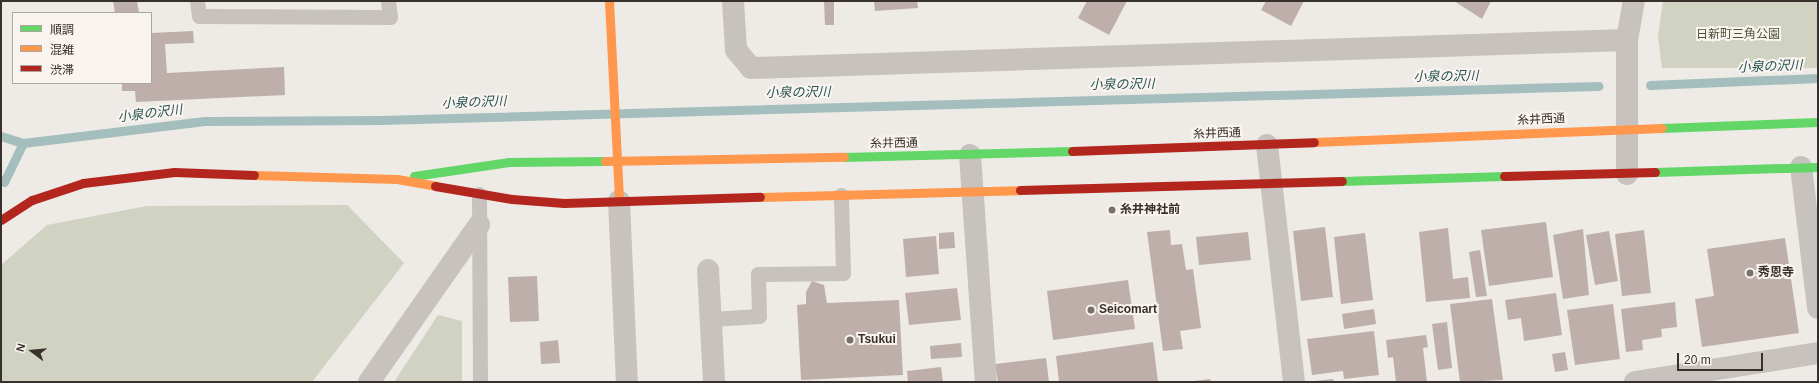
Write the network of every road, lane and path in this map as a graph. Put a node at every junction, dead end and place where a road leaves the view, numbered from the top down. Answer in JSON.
{"nodes":[{"id":1,"x":197,"y":1,"type":"edge"},
{"id":2,"x":388,"y":1,"type":"edge"},
{"id":3,"x":609,"y":1,"type":"edge"},
{"id":4,"x":733,"y":1,"type":"edge"},
{"id":5,"x":1634,"y":1,"type":"edge"},
{"id":6,"x":1627,"y":40,"type":"junction"},
{"id":7,"x":1818,"y":122,"type":"edge"},
{"id":8,"x":1627,"y":128,"type":"junction"},
{"id":9,"x":1267,"y":145,"type":"junction"},
{"id":10,"x":970,"y":155,"type":"junction"},
{"id":11,"x":617,"y":159,"type":"junction"},
{"id":12,"x":1810,"y":167,"type":"edge"},
{"id":13,"x":1627,"y":174,"type":"junction"},
{"id":14,"x":398,"y":179,"type":"junction"},
{"id":15,"x":1271,"y":181,"type":"junction"},
{"id":16,"x":972,"y":190,"type":"junction"},
{"id":17,"x":478,"y":194,"type":"junction"},
{"id":18,"x":841,"y":195,"type":"junction"},
{"id":19,"x":619,"y":201,"type":"junction"},
{"id":20,"x":1,"y":220,"type":"edge"},
{"id":21,"x":479,"y":225,"type":"junction"},
{"id":22,"x":708,"y":270,"type":"dead end"},
{"id":23,"x":1818,"y":308,"type":"edge"},
{"id":24,"x":711,"y":319,"type":"junction"},
{"id":25,"x":1818,"y":353,"type":"edge"},
{"id":26,"x":369,"y":382,"type":"edge"},
{"id":27,"x":480,"y":382,"type":"edge"},
{"id":28,"x":627,"y":382,"type":"edge"},
{"id":29,"x":714,"y":382,"type":"edge"},
{"id":30,"x":986,"y":382,"type":"edge"},
{"id":31,"x":1294,"y":382,"type":"edge"},
{"id":32,"x":1635,"y":382,"type":"edge"}],
"edges":[{"from":1,"to":2,"type":"lane"},
{"from":3,"to":11,"type":"street"},
{"from":4,"to":6,"type":"street"},
{"from":5,"to":6,"type":"street"},
{"from":6,"to":8,"type":"street"},
{"from":7,"to":8,"type":"street","name":"糸井西通"},
{"from":8,"to":9,"type":"street","name":"糸井西通"},
{"from":8,"to":13,"type":"street"},
{"from":9,"to":10,"type":"street","name":"糸井西通"},
{"from":9,"to":15,"type":"street"},
{"from":10,"to":11,"type":"street","name":"糸井西通"},
{"from":10,"to":16,"type":"street"},
{"from":11,"to":14,"type":"street","name":"糸井西通"},
{"from":11,"to":19,"type":"street"},
{"from":12,"to":13,"type":"street"},
{"from":12,"to":23,"type":"street"},
{"from":13,"to":15,"type":"street"},
{"from":14,"to":17,"type":"street"},
{"from":14,"to":20,"type":"street"},
{"from":15,"to":16,"type":"street"},
{"from":15,"to":31,"type":"street"},
{"from":16,"to":18,"type":"street"},
{"from":16,"to":30,"type":"street"},
{"from":17,"to":19,"type":"street"},
{"from":17,"to":21,"type":"lane"},
{"from":18,"to":19,"type":"street"},
{"from":18,"to":24,"type":"lane"},
{"from":19,"to":28,"type":"street"},
{"from":21,"to":26,"type":"street"},
{"from":21,"to":27,"type":"lane"},
{"from":22,"to":24,"type":"street"},
{"from":24,"to":29,"type":"street"},
{"from":25,"to":32,"type":"street"}]}
